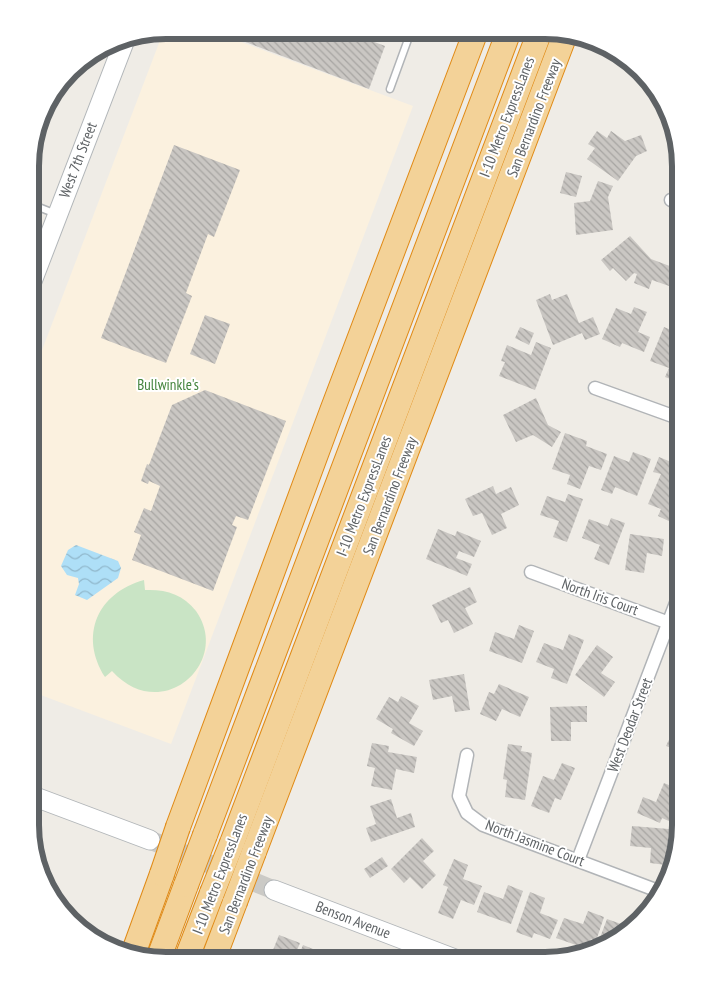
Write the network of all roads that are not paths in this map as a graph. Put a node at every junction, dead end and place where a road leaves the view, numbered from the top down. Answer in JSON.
{"nodes":[{"id":1,"x":408,"y":39,"type":"edge"},
{"id":2,"x":473,"y":39,"type":"edge"},
{"id":3,"x":506,"y":39,"type":"edge"},
{"id":4,"x":537,"y":39,"type":"edge"},
{"id":5,"x":563,"y":40,"type":"edge"},
{"id":6,"x":123,"y":46,"type":"edge"},
{"id":7,"x":390,"y":89,"type":"dead end"},
{"id":8,"x":39,"y":207,"type":"edge"},
{"id":9,"x":58,"y":215,"type":"junction"},
{"id":10,"x":39,"y":252,"type":"edge"},
{"id":11,"x":595,"y":388,"type":"dead end"},
{"id":12,"x":672,"y":416,"type":"edge"},
{"id":13,"x":531,"y":572,"type":"dead end"},
{"id":14,"x":672,"y":615,"type":"edge"},
{"id":15,"x":669,"y":623,"type":"junction"},
{"id":16,"x":468,"y":755,"type":"dead end"},
{"id":17,"x":39,"y":798,"type":"edge"},
{"id":18,"x":150,"y":840,"type":"tunnel mouth"},
{"id":19,"x":578,"y":860,"type":"junction"},
{"id":20,"x":274,"y":890,"type":"tunnel mouth"},
{"id":21,"x":655,"y":890,"type":"edge"},
{"id":22,"x":135,"y":948,"type":"edge"},
{"id":23,"x":161,"y":952,"type":"edge"},
{"id":24,"x":189,"y":952,"type":"edge"},
{"id":25,"x":216,"y":952,"type":"edge"},
{"id":26,"x":436,"y":952,"type":"edge"}],
"edges":[{"from":1,"to":7,"type":"lane"},
{"from":2,"to":22,"type":"highway","bridge":true},
{"from":3,"to":23,"type":"highway","name":"I-10 Metro ExpressLanes","bridge":true},
{"from":4,"to":24,"type":"highway","name":"I-10 Metro ExpressLanes","bridge":true},
{"from":5,"to":25,"type":"highway","name":"San Bernardino Freeway","bridge":true},
{"from":6,"to":9,"type":"main road","name":"West 7th Street"},
{"from":8,"to":9,"type":"lane"},
{"from":9,"to":10,"type":"main road","name":"West 7th Street"},
{"from":11,"to":12,"type":"street"},
{"from":13,"to":15,"type":"street","name":"North Iris Court"},
{"from":14,"to":15,"type":"street","name":"West Deodar Street"},
{"from":15,"to":19,"type":"street","name":"West Deodar Street"},
{"from":16,"to":19,"type":"street","name":"North Jasmine Court"},
{"from":17,"to":18,"type":"main road"},
{"from":19,"to":21,"type":"street","name":"North Jasmine Court"},
{"from":20,"to":26,"type":"main road","name":"Benson Avenue"}]}
